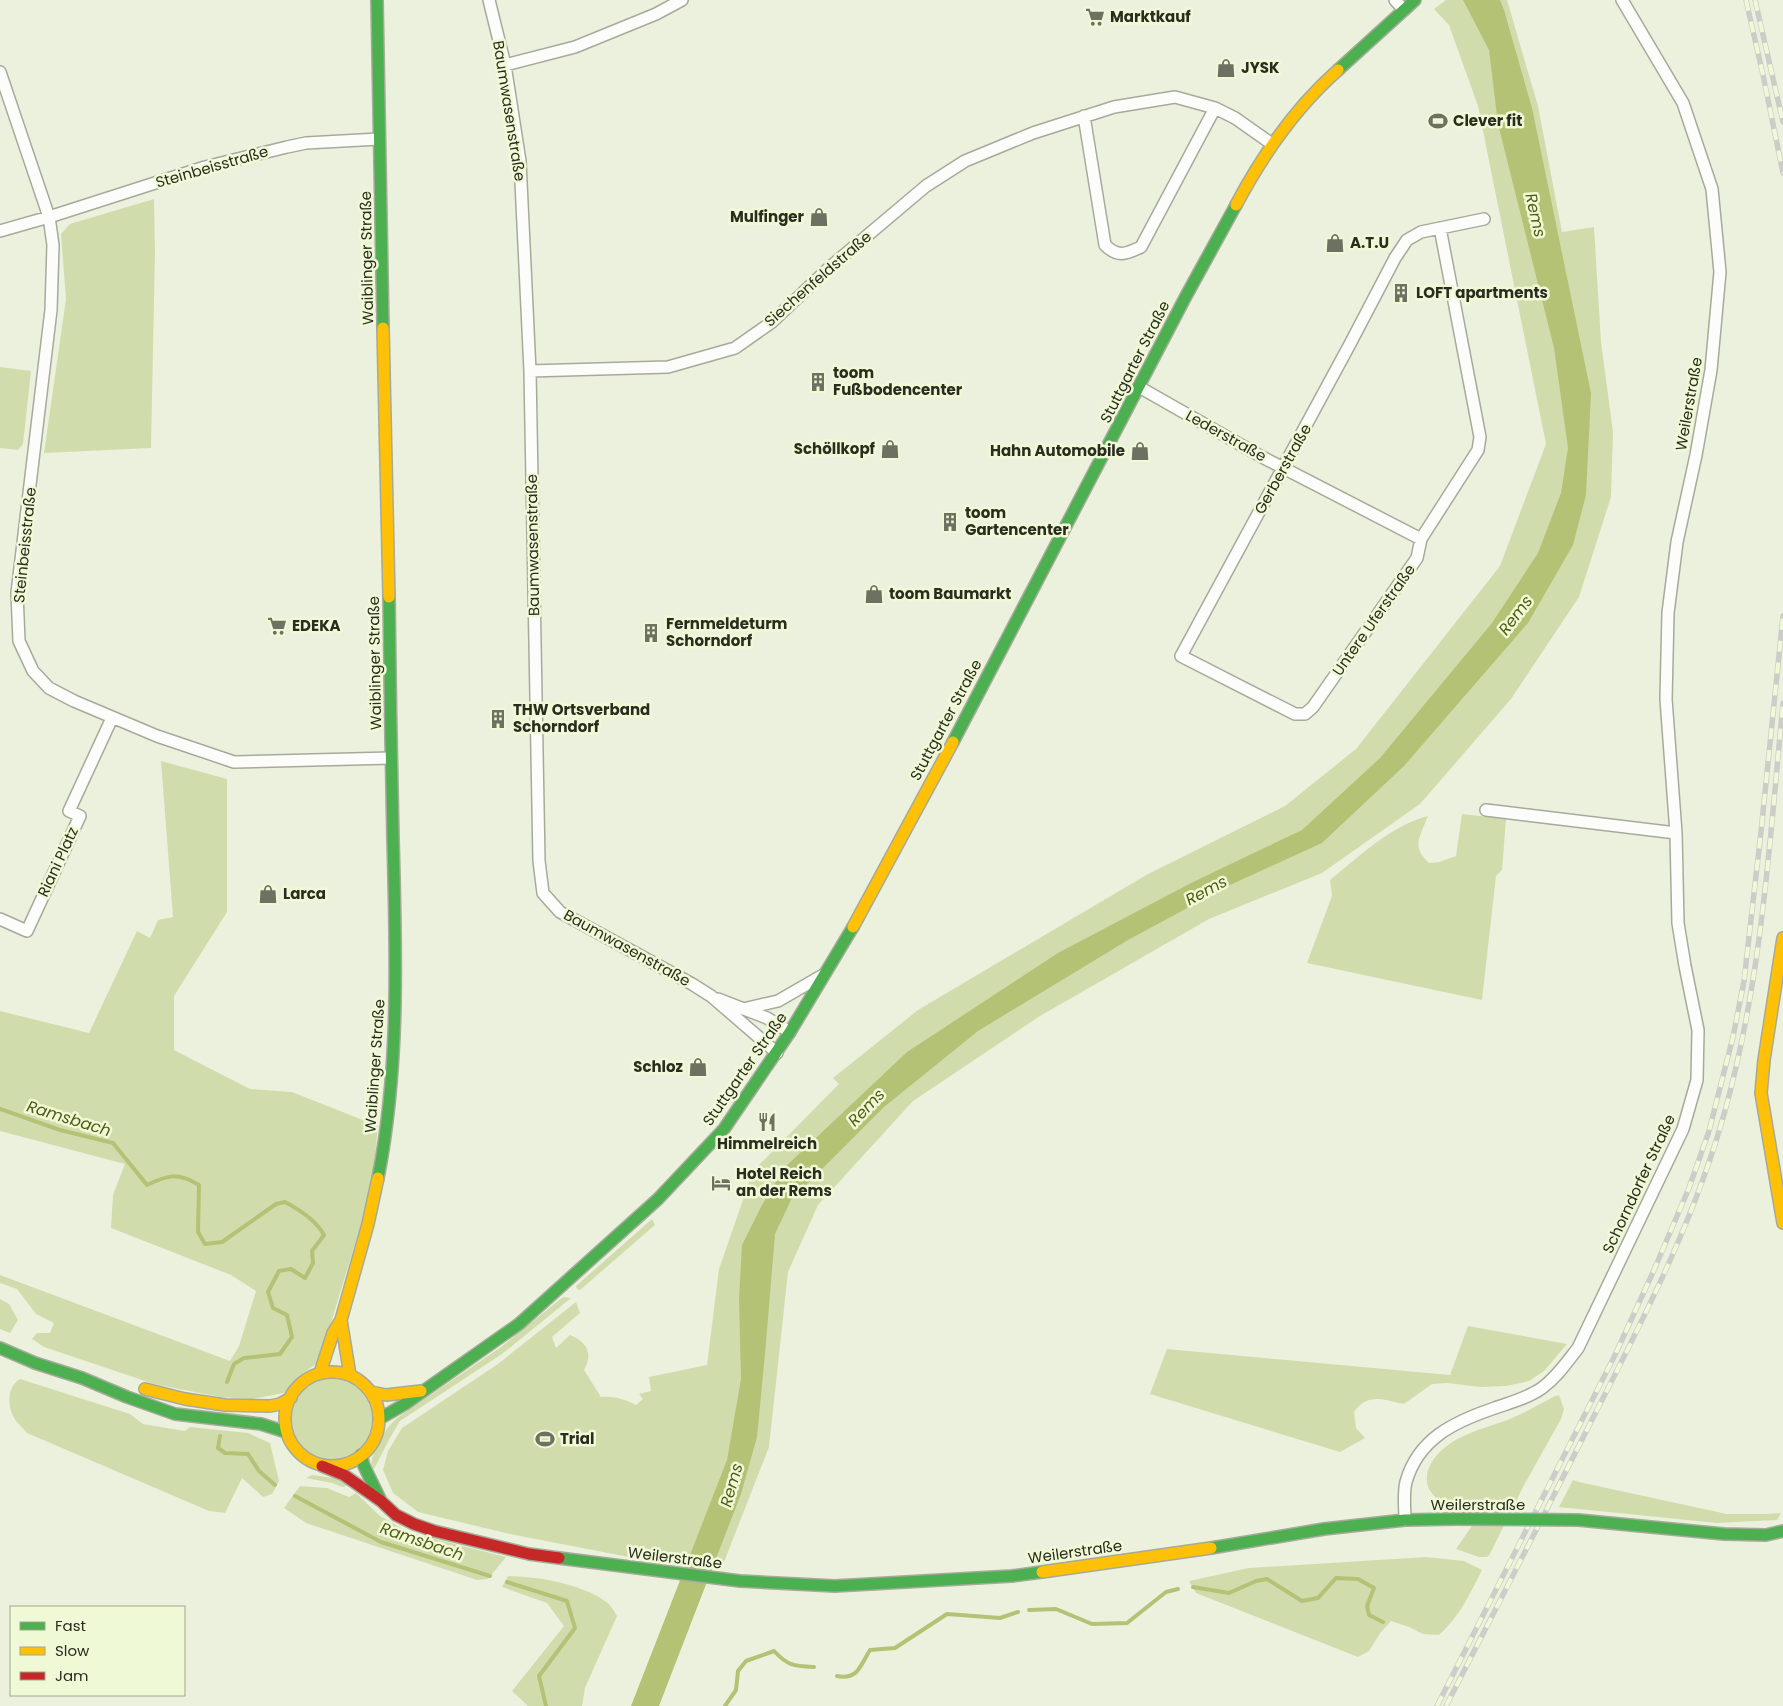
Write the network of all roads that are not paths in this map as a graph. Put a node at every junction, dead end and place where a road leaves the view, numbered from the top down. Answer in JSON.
{"nodes":[{"id":1,"x":377,"y":0,"type":"edge"},
{"id":2,"x":489,"y":0,"type":"edge"},
{"id":3,"x":682,"y":0,"type":"edge"},
{"id":4,"x":1395,"y":0,"type":"edge"},
{"id":5,"x":1416,"y":0,"type":"edge"},
{"id":6,"x":1622,"y":0,"type":"edge"},
{"id":7,"x":1404,"y":10,"type":"junction"},
{"id":8,"x":506,"y":65,"type":"junction"},
{"id":9,"x":0,"y":72,"type":"edge"},
{"id":10,"x":1215,"y":108,"type":"junction"},
{"id":11,"x":1084,"y":116,"type":"junction"},
{"id":12,"x":379,"y":139,"type":"junction"},
{"id":13,"x":1272,"y":144,"type":"junction"},
{"id":14,"x":49,"y":217,"type":"junction"},
{"id":15,"x":1484,"y":219,"type":"dead end"},
{"id":16,"x":1440,"y":228,"type":"junction"},
{"id":17,"x":0,"y":231,"type":"edge"},
{"id":18,"x":530,"y":371,"type":"junction"},
{"id":19,"x":1139,"y":387,"type":"junction"},
{"id":20,"x":1283,"y":468,"type":"junction"},
{"id":21,"x":1421,"y":539,"type":"junction"},
{"id":22,"x":1295,"y":714,"type":"joint"},
{"id":23,"x":112,"y":718,"type":"junction"},
{"id":24,"x":391,"y":758,"type":"junction"},
{"id":25,"x":1486,"y":810,"type":"dead end"},
{"id":26,"x":1676,"y":833,"type":"junction"},
{"id":27,"x":0,"y":919,"type":"edge"},
{"id":28,"x":1783,"y":938,"type":"edge"},
{"id":29,"x":827,"y":973,"type":"junction"},
{"id":30,"x":711,"y":996,"type":"junction"},
{"id":31,"x":743,"y":1009,"type":"junction"},
{"id":32,"x":790,"y":1032,"type":"junction"},
{"id":33,"x":777,"y":1054,"type":"junction"},
{"id":34,"x":1783,"y":1223,"type":"edge"},
{"id":35,"x":341,"y":1320,"type":"junction"},
{"id":36,"x":0,"y":1348,"type":"edge"},
{"id":37,"x":35,"y":1363,"type":"junction"},
{"id":38,"x":9,"y":1364,"type":"dead end"},
{"id":39,"x":320,"y":1373,"type":"junction"},
{"id":40,"x":350,"y":1375,"type":"junction"},
{"id":41,"x":82,"y":1378,"type":"junction"},
{"id":42,"x":424,"y":1390,"type":"junction"},
{"id":43,"x":371,"y":1392,"type":"junction"},
{"id":44,"x":290,"y":1398,"type":"junction"},
{"id":45,"x":379,"y":1419,"type":"junction"},
{"id":46,"x":286,"y":1432,"type":"junction"},
{"id":47,"x":361,"y":1456,"type":"junction"},
{"id":48,"x":322,"y":1466,"type":"junction"},
{"id":49,"x":381,"y":1501,"type":"junction"},
{"id":50,"x":1405,"y":1520,"type":"junction"},
{"id":51,"x":1783,"y":1532,"type":"edge"}],
"edges":[{"from":1,"to":12,"type":"main road","name":"Waiblinger Straße"},
{"from":2,"to":8,"type":"street","name":"Baumwasenstraße"},
{"from":3,"to":8,"type":"street"},
{"from":4,"to":7,"type":"street"},
{"from":5,"to":7,"type":"main road","name":"Stuttgarter Straße"},
{"from":6,"to":26,"type":"street","name":"Weilerstraße"},
{"from":7,"to":13,"type":"main road","name":"Stuttgarter Straße"},
{"from":8,"to":18,"type":"street","name":"Baumwasenstraße"},
{"from":9,"to":14,"type":"street"},
{"from":10,"to":11,"type":"street","name":"Siechenfeldstraße"},
{"from":10,"to":11,"type":"street"},
{"from":10,"to":13,"type":"street","name":"Siechenfeldstraße"},
{"from":11,"to":18,"type":"street","name":"Siechenfeldstraße"},
{"from":12,"to":14,"type":"street","name":"Steinbeisstraße"},
{"from":12,"to":24,"type":"main road","name":"Waiblinger Straße"},
{"from":13,"to":19,"type":"main road","name":"Stuttgarter Straße"},
{"from":14,"to":17,"type":"street","name":"Steinbeisstraße"},
{"from":14,"to":23,"type":"street","name":"Steinbeisstraße"},
{"from":15,"to":16,"type":"street","name":"Gerberstraße"},
{"from":16,"to":20,"type":"street","name":"Gerberstraße"},
{"from":16,"to":21,"type":"street","name":"Untere Uferstraße"},
{"from":18,"to":30,"type":"street","name":"Baumwasenstraße"},
{"from":19,"to":20,"type":"street","name":"Lederstraße"},
{"from":19,"to":29,"type":"main road","name":"Stuttgarter Straße"},
{"from":20,"to":21,"type":"street","name":"Lederstraße"},
{"from":20,"to":22,"type":"street","name":"Gerberstraße"},
{"from":21,"to":22,"type":"street","name":"Untere Uferstraße"},
{"from":23,"to":24,"type":"street","name":"Steinbeisstraße"},
{"from":23,"to":27,"type":"street","name":"Riani Platz"},
{"from":24,"to":35,"type":"main road","name":"Waiblinger Straße"},
{"from":25,"to":26,"type":"street"},
{"from":26,"to":50,"type":"street","name":"Schorndorfer Straße"},
{"from":28,"to":34,"type":"main road"},
{"from":29,"to":31,"type":"street"},
{"from":29,"to":32,"type":"main road","name":"Stuttgarter Straße"},
{"from":30,"to":31,"type":"street","name":"Baumwasenstraße"},
{"from":30,"to":33,"type":"street","name":"Baumwasenstraße"},
{"from":31,"to":32,"type":"street","name":"Baumwasenstraße"},
{"from":32,"to":33,"type":"main road","name":"Stuttgarter Straße"},
{"from":33,"to":42,"type":"main road","name":"Stuttgarter Straße"},
{"from":35,"to":39,"type":"main road","name":"Waiblinger Straße"},
{"from":35,"to":40,"type":"main road","name":"Waiblinger Straße"},
{"from":36,"to":37,"type":"main road"},
{"from":37,"to":38,"type":"main road"},
{"from":37,"to":41,"type":"main road"},
{"from":39,"to":40,"type":"main road"},
{"from":39,"to":44,"type":"main road"},
{"from":40,"to":43,"type":"main road"},
{"from":41,"to":44,"type":"main road"},
{"from":41,"to":46,"type":"main road"},
{"from":42,"to":43,"type":"main road","name":"Stuttgarter Straße"},
{"from":42,"to":45,"type":"main road","name":"Stuttgarter Straße"},
{"from":43,"to":45,"type":"main road"},
{"from":44,"to":46,"type":"main road"},
{"from":45,"to":47,"type":"main road"},
{"from":46,"to":48,"type":"main road"},
{"from":47,"to":48,"type":"main road"},
{"from":47,"to":49,"type":"main road","name":"Weilerstraße"},
{"from":48,"to":49,"type":"main road","name":"Weilerstraße"},
{"from":49,"to":50,"type":"main road","name":"Weilerstraße"},
{"from":50,"to":51,"type":"main road","name":"Weilerstraße","bridge":true}]}
